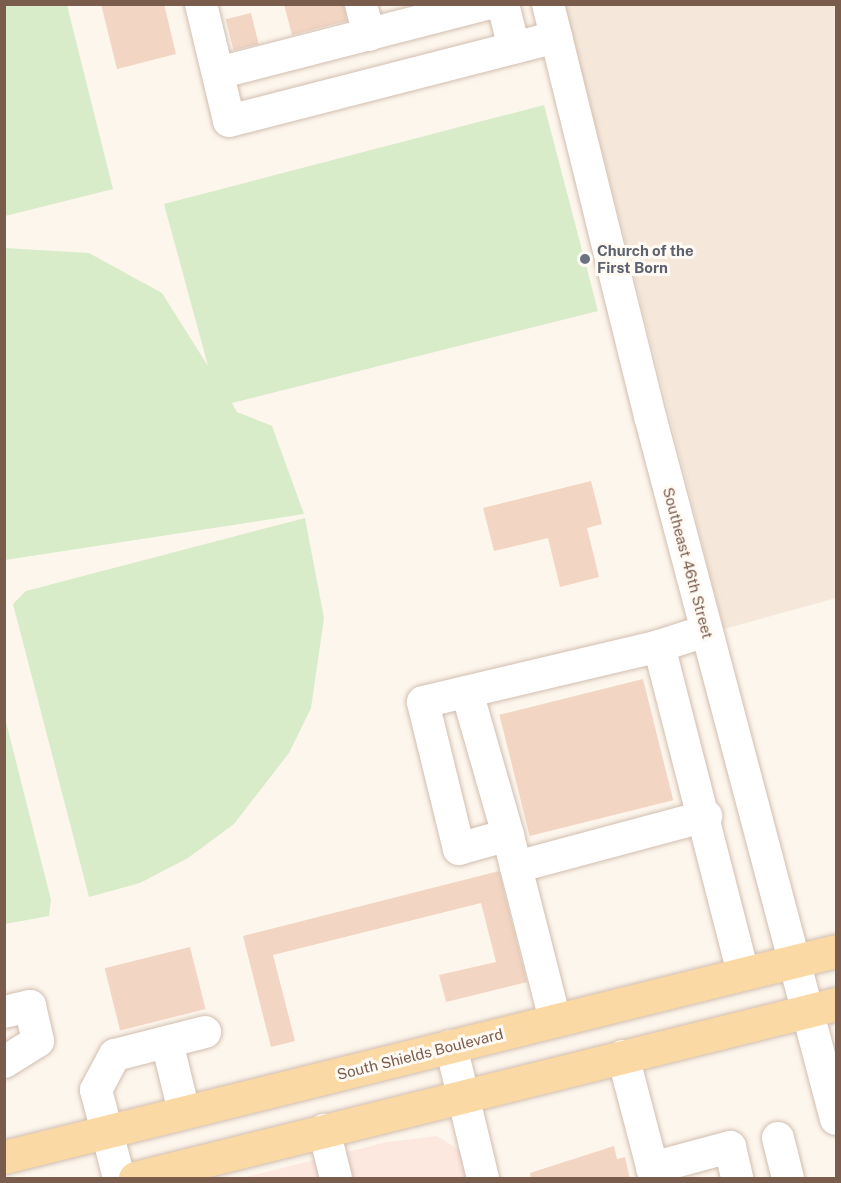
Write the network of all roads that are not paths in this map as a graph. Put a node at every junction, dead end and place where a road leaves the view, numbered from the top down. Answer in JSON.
{"nodes":[{"id":1,"x":201,"y":4,"type":"edge"},
{"id":2,"x":361,"y":4,"type":"edge"},
{"id":3,"x":487,"y":4,"type":"edge"},
{"id":4,"x":503,"y":4,"type":"edge"},
{"id":5,"x":548,"y":4,"type":"edge"},
{"id":6,"x":369,"y":35,"type":"junction"},
{"id":7,"x":556,"y":37,"type":"junction"},
{"id":8,"x":514,"y":48,"type":"junction"},
{"id":9,"x":218,"y":72,"type":"junction"},
{"id":10,"x":706,"y":631,"type":"junction"},
{"id":11,"x":659,"y":646,"type":"junction"},
{"id":12,"x":467,"y":692,"type":"junction"},
{"id":13,"x":748,"y":781,"type":"junction"},
{"id":14,"x":703,"y":805,"type":"junction"},
{"id":15,"x":508,"y":835,"type":"junction"},
{"id":16,"x":516,"y":867,"type":"junction"},
{"id":17,"x":837,"y":951,"type":"edge"},
{"id":18,"x":797,"y":961,"type":"junction"},
{"id":19,"x":744,"y":974,"type":"junction"},
{"id":20,"x":823,"y":1008,"type":"edge"},
{"id":21,"x":4,"y":1012,"type":"edge"},
{"id":22,"x":555,"y":1020,"type":"junction"},
{"id":23,"x":204,"y":1032,"type":"dead end"},
{"id":24,"x":167,"y":1042,"type":"junction"},
{"id":25,"x":451,"y":1046,"type":"junction"},
{"id":26,"x":623,"y":1056,"type":"junction"},
{"id":27,"x":4,"y":1062,"type":"edge"},
{"id":28,"x":463,"y":1096,"type":"junction"},
{"id":29,"x":184,"y":1112,"type":"junction"},
{"id":30,"x":837,"y":1119,"type":"edge"},
{"id":31,"x":324,"y":1130,"type":"junction"},
{"id":32,"x":106,"y":1132,"type":"junction"},
{"id":33,"x":778,"y":1137,"type":"dead end"},
{"id":34,"x":4,"y":1157,"type":"edge"},
{"id":35,"x":189,"y":1172,"type":"edge"},
{"id":36,"x":654,"y":1173,"type":"edge"},
{"id":37,"x":480,"y":1178,"type":"edge"},
{"id":38,"x":118,"y":1179,"type":"edge"},
{"id":39,"x":135,"y":1179,"type":"edge"},
{"id":40,"x":336,"y":1179,"type":"edge"},
{"id":41,"x":737,"y":1179,"type":"edge"},
{"id":42,"x":788,"y":1179,"type":"edge"}],
"edges":[{"from":1,"to":9,"type":"street"},
{"from":2,"to":6,"type":"street"},
{"from":3,"to":6,"type":"street"},
{"from":4,"to":8,"type":"street"},
{"from":5,"to":7,"type":"street","name":"Southeast 46th Street"},
{"from":6,"to":9,"type":"street"},
{"from":7,"to":8,"type":"street"},
{"from":7,"to":10,"type":"street","name":"Southeast 46th Street"},
{"from":8,"to":9,"type":"street"},
{"from":10,"to":11,"type":"street"},
{"from":10,"to":13,"type":"street","name":"Southeast 46th Street"},
{"from":11,"to":12,"type":"street"},
{"from":11,"to":14,"type":"street"},
{"from":12,"to":15,"type":"street"},
{"from":12,"to":15,"type":"street"},
{"from":13,"to":14,"type":"street"},
{"from":13,"to":18,"type":"street","name":"Southeast 46th Street"},
{"from":14,"to":16,"type":"street"},
{"from":14,"to":19,"type":"street"},
{"from":15,"to":16,"type":"street"},
{"from":16,"to":22,"type":"street"},
{"from":17,"to":18,"type":"main road","name":"South Shields Boulevard"},
{"from":18,"to":19,"type":"main road","name":"South Shields Boulevard"},
{"from":18,"to":20,"type":"street","name":"Southeast 46th Street"},
{"from":19,"to":22,"type":"main road","name":"South Shields Boulevard"},
{"from":20,"to":26,"type":"main road"},
{"from":20,"to":30,"type":"street","name":"Southeast 46th Street"},
{"from":21,"to":27,"type":"street"},
{"from":22,"to":25,"type":"main road","name":"South Shields Boulevard"},
{"from":23,"to":24,"type":"street"},
{"from":24,"to":29,"type":"street"},
{"from":24,"to":32,"type":"street"},
{"from":25,"to":28,"type":"street"},
{"from":25,"to":29,"type":"main road","name":"South Shields Boulevard"},
{"from":26,"to":28,"type":"main road"},
{"from":26,"to":36,"type":"street"},
{"from":28,"to":31,"type":"main road"},
{"from":28,"to":37,"type":"street"},
{"from":29,"to":32,"type":"main road","name":"South Shields Boulevard"},
{"from":31,"to":35,"type":"main road"},
{"from":31,"to":40,"type":"street"},
{"from":32,"to":34,"type":"main road","name":"South Shields Boulevard"},
{"from":32,"to":38,"type":"street"},
{"from":33,"to":42,"type":"street"},
{"from":35,"to":39,"type":"main road"},
{"from":36,"to":41,"type":"street"}]}
